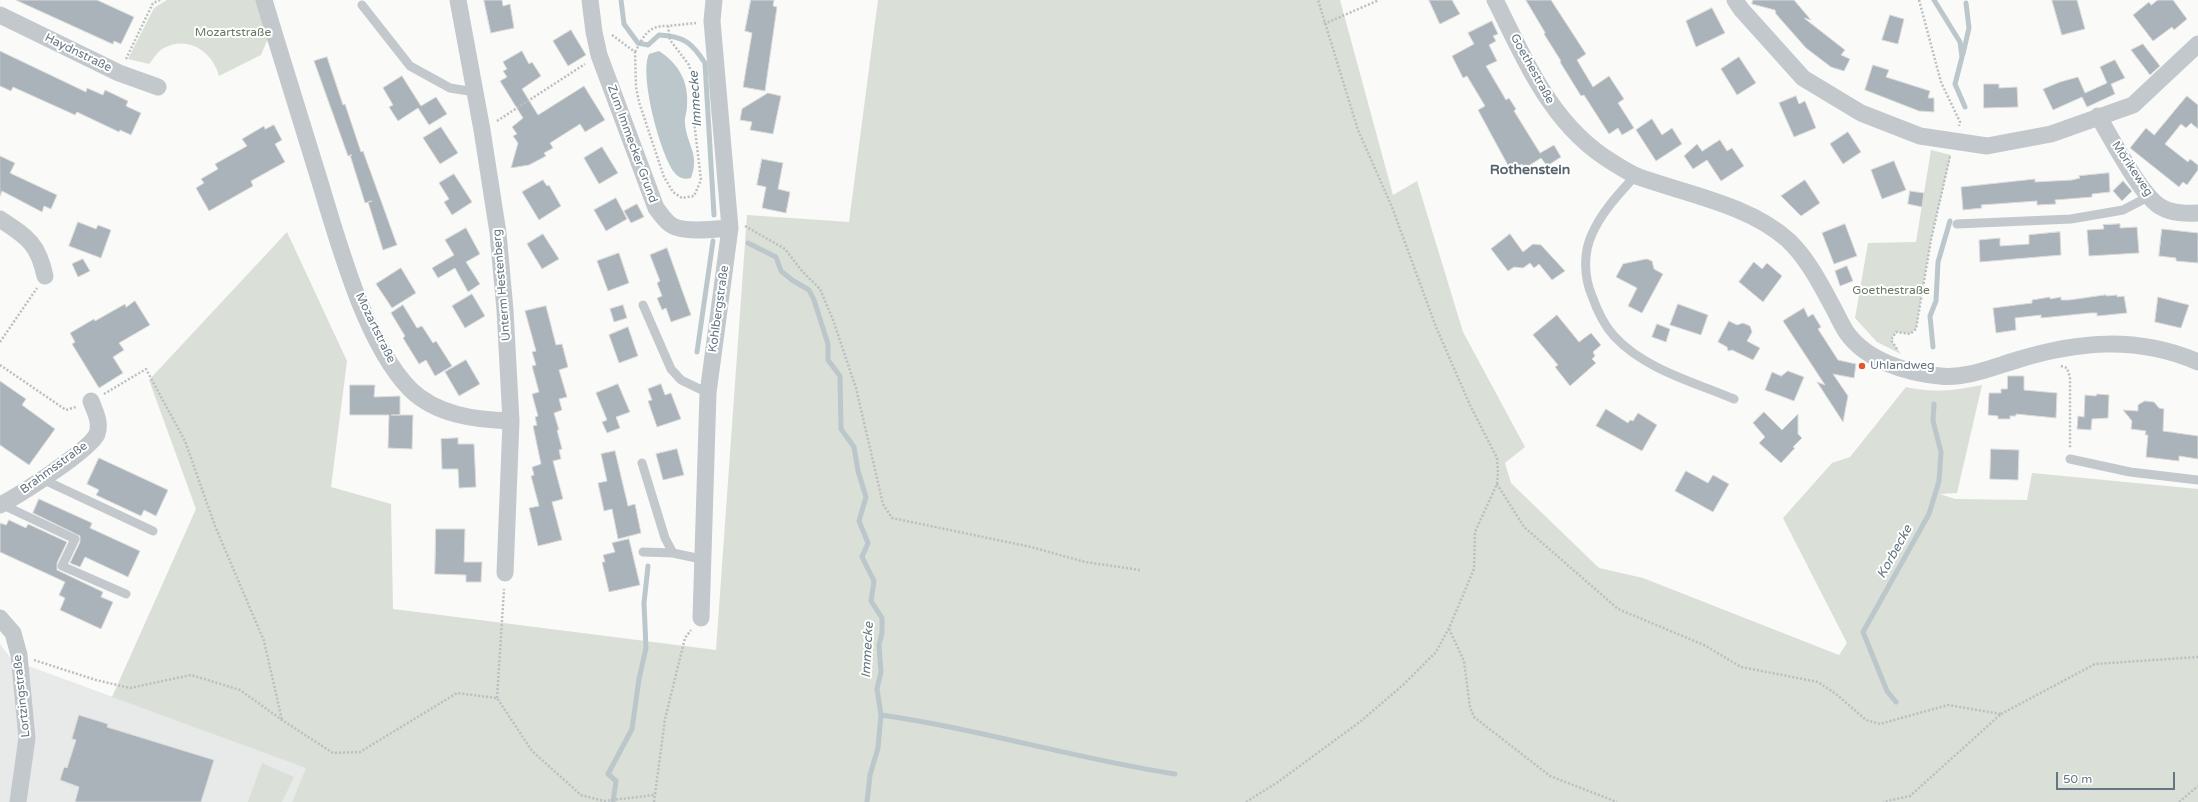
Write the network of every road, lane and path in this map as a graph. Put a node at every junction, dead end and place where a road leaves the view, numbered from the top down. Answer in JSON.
{"nodes":[{"id":1,"x":160,"y":0,"type":"edge"},
{"id":2,"x":264,"y":0,"type":"edge"},
{"id":3,"x":458,"y":0,"type":"edge"},
{"id":4,"x":590,"y":0,"type":"edge"},
{"id":5,"x":714,"y":0,"type":"edge"},
{"id":6,"x":1318,"y":0,"type":"edge"},
{"id":7,"x":1379,"y":0,"type":"edge"},
{"id":8,"x":1495,"y":0,"type":"edge"},
{"id":9,"x":1735,"y":0,"type":"edge"},
{"id":10,"x":1919,"y":0,"type":"edge"},
{"id":11,"x":362,"y":5,"type":"dead end"},
{"id":12,"x":0,"y":15,"type":"edge"},
{"id":13,"x":712,"y":21,"type":"junction"},
{"id":14,"x":1324,"y":24,"type":"junction"},
{"id":15,"x":668,"y":26,"type":"junction"},
{"id":16,"x":594,"y":32,"type":"junction"},
{"id":17,"x":2198,"y":44,"type":"edge"},
{"id":18,"x":635,"y":52,"type":"junction"},
{"id":19,"x":599,"y":55,"type":"junction"},
{"id":20,"x":119,"y":73,"type":"junction"},
{"id":21,"x":158,"y":87,"type":"dead end"},
{"id":22,"x":475,"y":92,"type":"junction"},
{"id":23,"x":2098,"y":116,"type":"junction"},
{"id":24,"x":482,"y":130,"type":"junction"},
{"id":25,"x":1954,"y":142,"type":"junction"},
{"id":26,"x":1635,"y":176,"type":"junction"},
{"id":27,"x":2150,"y":196,"type":"junction"},
{"id":28,"x":2198,"y":213,"type":"edge"},
{"id":29,"x":0,"y":219,"type":"edge"},
{"id":30,"x":730,"y":222,"type":"junction"},
{"id":31,"x":1957,"y":224,"type":"dead end"},
{"id":32,"x":45,"y":276,"type":"joint"},
{"id":33,"x":643,"y":305,"type":"dead end"},
{"id":34,"x":0,"y":342,"type":"edge"},
{"id":35,"x":2198,"y":362,"type":"edge"},
{"id":36,"x":0,"y":365,"type":"edge"},
{"id":37,"x":2060,"y":366,"type":"dead end"},
{"id":38,"x":1898,"y":367,"type":"junction"},
{"id":39,"x":708,"y":393,"type":"junction"},
{"id":40,"x":1734,"y":399,"type":"dead end"},
{"id":41,"x":91,"y":401,"type":"junction"},
{"id":42,"x":511,"y":421,"type":"junction"},
{"id":43,"x":2070,"y":459,"type":"joint"},
{"id":44,"x":642,"y":463,"type":"dead end"},
{"id":45,"x":42,"y":479,"type":"junction"},
{"id":46,"x":2198,"y":480,"type":"edge"},
{"id":47,"x":1497,"y":484,"type":"junction"},
{"id":48,"x":1,"y":504,"type":"edge"},
{"id":49,"x":153,"y":531,"type":"dead end"},
{"id":50,"x":643,"y":552,"type":"dead end"},
{"id":51,"x":673,"y":553,"type":"junction"},
{"id":52,"x":701,"y":559,"type":"junction"},
{"id":53,"x":1140,"y":570,"type":"dead end"},
{"id":54,"x":505,"y":573,"type":"joint"},
{"id":55,"x":126,"y":594,"type":"dead end"},
{"id":56,"x":0,"y":618,"type":"edge"},
{"id":57,"x":701,"y":618,"type":"joint"},
{"id":58,"x":1449,"y":628,"type":"junction"},
{"id":59,"x":19,"y":655,"type":"junction"},
{"id":60,"x":2198,"y":657,"type":"edge"},
{"id":61,"x":497,"y":698,"type":"junction"},
{"id":62,"x":2001,"y":714,"type":"junction"},
{"id":63,"x":282,"y":720,"type":"junction"},
{"id":64,"x":2198,"y":786,"type":"edge"},
{"id":65,"x":654,"y":796,"type":"junction"},
{"id":66,"x":18,"y":802,"type":"edge"},
{"id":67,"x":654,"y":802,"type":"edge"},
{"id":68,"x":1246,"y":802,"type":"edge"},
{"id":69,"x":1617,"y":802,"type":"edge"},
{"id":70,"x":1883,"y":802,"type":"edge"},
{"id":71,"x":2179,"y":802,"type":"edge"}],
"edges":[{"from":1,"to":20,"type":"path"},
{"from":2,"to":42,"type":"street","name":"Mozartstraße"},
{"from":3,"to":22,"type":"street","name":"Unterm Hestenberg"},
{"from":4,"to":16,"type":"street","name":"Zum Immecker Grund"},
{"from":5,"to":13,"type":"street","name":"Kohlbergstraße"},
{"from":6,"to":14,"type":"path"},
{"from":7,"to":14,"type":"path"},
{"from":8,"to":26,"type":"street","name":"Goethestraße"},
{"from":9,"to":25,"type":"street"},
{"from":10,"to":25,"type":"path"},
{"from":11,"to":22,"type":"lane"},
{"from":12,"to":20,"type":"street","name":"Haydnstraße"},
{"from":13,"to":15,"type":"path"},
{"from":13,"to":30,"type":"street","name":"Kohlbergstraße"},
{"from":14,"to":47,"type":"path"},
{"from":15,"to":18,"type":"path"},
{"from":15,"to":18,"type":"path"},
{"from":16,"to":18,"type":"path"},
{"from":16,"to":19,"type":"street","name":"Zum Immecker Grund"},
{"from":17,"to":23,"type":"street"},
{"from":19,"to":24,"type":"path"},
{"from":19,"to":30,"type":"street","name":"Zum Immecker Grund"},
{"from":20,"to":21,"type":"street","name":"Haydnstraße"},
{"from":22,"to":24,"type":"street","name":"Unterm Hestenberg"},
{"from":23,"to":25,"type":"street"},
{"from":23,"to":27,"type":"street","name":"Mörikeweg"},
{"from":24,"to":42,"type":"street","name":"Unterm Hestenberg"},
{"from":25,"to":38,"type":"path"},
{"from":26,"to":38,"type":"street","name":"Goethestraße"},
{"from":26,"to":40,"type":"lane"},
{"from":27,"to":28,"type":"street","name":"Mörikeweg"},
{"from":27,"to":31,"type":"lane"},
{"from":29,"to":32,"type":"street"},
{"from":30,"to":39,"type":"street","name":"Kohlbergstraße"},
{"from":30,"to":53,"type":"path"},
{"from":32,"to":34,"type":"path"},
{"from":33,"to":39,"type":"lane"},
{"from":35,"to":38,"type":"street","name":"Goethestraße"},
{"from":36,"to":41,"type":"path"},
{"from":37,"to":43,"type":"path"},
{"from":39,"to":52,"type":"street","name":"Kohlbergstraße"},
{"from":41,"to":45,"type":"street","name":"Brahmsstraße"},
{"from":41,"to":63,"type":"path"},
{"from":42,"to":54,"type":"street","name":"Unterm Hestenberg"},
{"from":43,"to":46,"type":"lane"},
{"from":44,"to":51,"type":"lane"},
{"from":45,"to":48,"type":"street","name":"Brahmsstraße"},
{"from":45,"to":49,"type":"lane"},
{"from":47,"to":58,"type":"path"},
{"from":47,"to":62,"type":"path"},
{"from":48,"to":55,"type":"lane"},
{"from":50,"to":51,"type":"lane"},
{"from":51,"to":52,"type":"lane"},
{"from":52,"to":57,"type":"street","name":"Kohlbergstraße"},
{"from":54,"to":61,"type":"path"},
{"from":56,"to":59,"type":"street","name":"Lortzingstraße"},
{"from":57,"to":65,"type":"path"},
{"from":58,"to":68,"type":"path"},
{"from":58,"to":69,"type":"path"},
{"from":59,"to":63,"type":"path"},
{"from":59,"to":66,"type":"street","name":"Lortzingstraße"},
{"from":60,"to":62,"type":"path"},
{"from":61,"to":63,"type":"path"},
{"from":61,"to":65,"type":"path"},
{"from":62,"to":70,"type":"path"},
{"from":64,"to":71,"type":"path"},
{"from":65,"to":67,"type":"path"}]}
